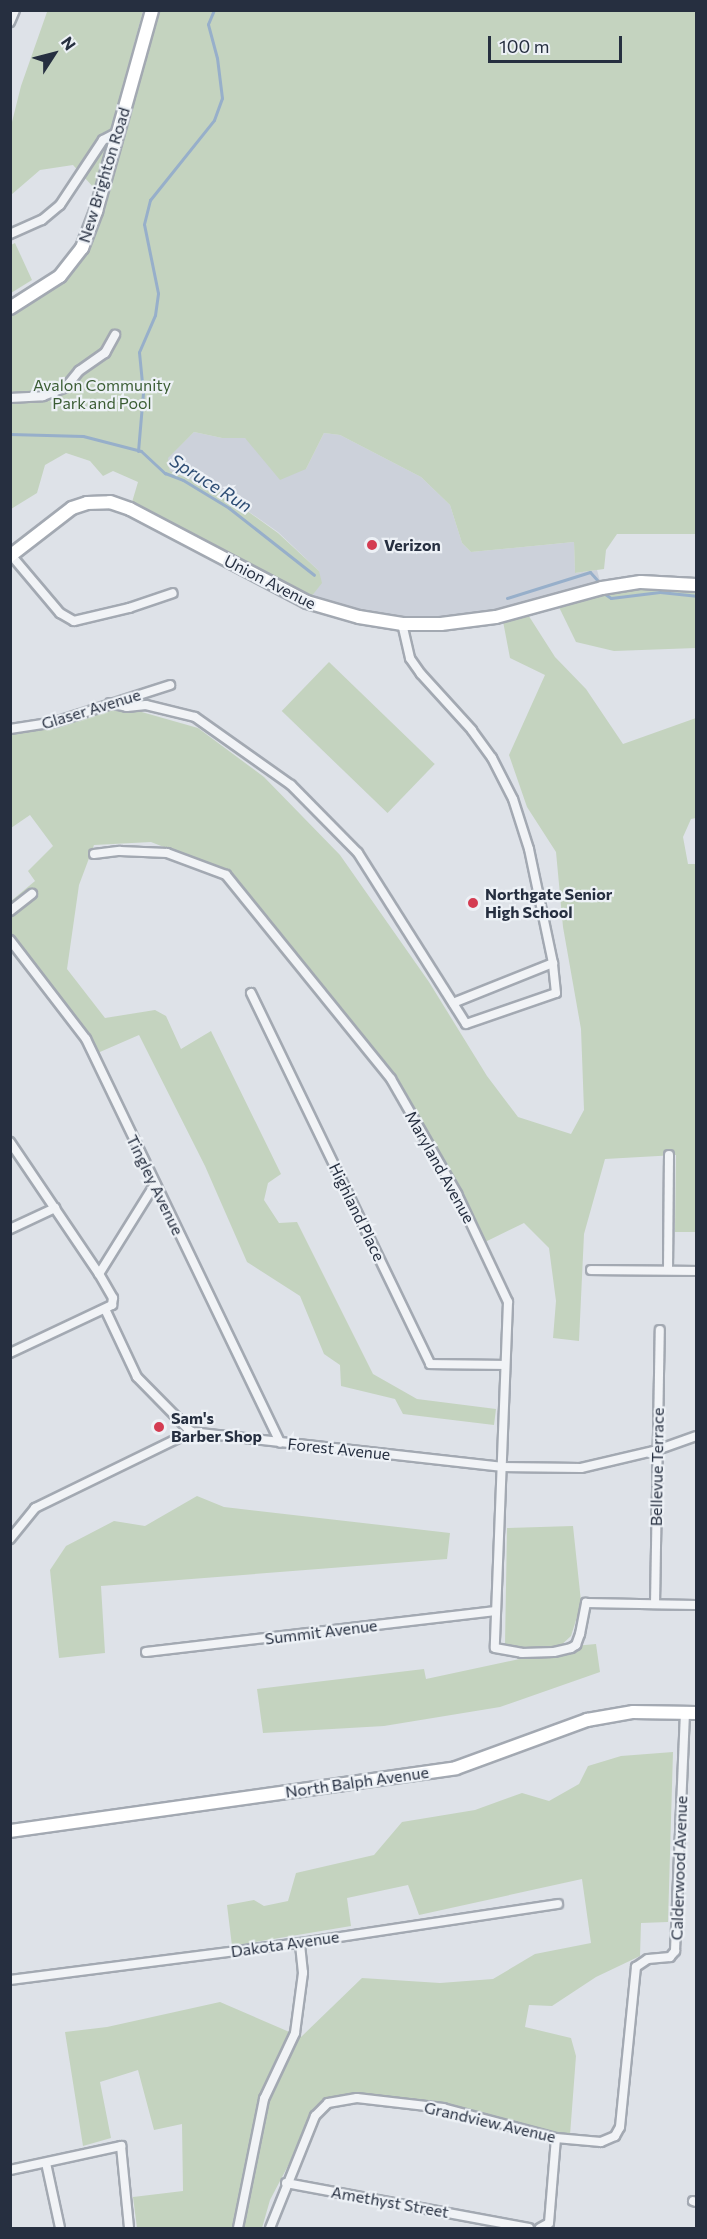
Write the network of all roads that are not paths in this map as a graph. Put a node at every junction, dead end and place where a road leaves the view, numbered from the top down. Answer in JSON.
{"nodes":[{"id":1,"x":15,"y":10,"type":"edge"},
{"id":2,"x":152,"y":10,"type":"edge"},
{"id":3,"x":10,"y":22,"type":"edge"},
{"id":4,"x":118,"y":132,"type":"junction"},
{"id":5,"x":10,"y":234,"type":"edge"},
{"id":6,"x":10,"y":308,"type":"edge"},
{"id":7,"x":115,"y":334,"type":"dead end"},
{"id":8,"x":10,"y":398,"type":"edge"},
{"id":9,"x":11,"y":556,"type":"edge"},
{"id":10,"x":696,"y":585,"type":"edge"},
{"id":11,"x":174,"y":593,"type":"dead end"},
{"id":12,"x":402,"y":624,"type":"junction"},
{"id":13,"x":170,"y":685,"type":"dead end"},
{"id":14,"x":110,"y":703,"type":"junction"},
{"id":15,"x":10,"y":729,"type":"edge"},
{"id":16,"x":94,"y":854,"type":"dead end"},
{"id":17,"x":32,"y":894,"type":"dead end"},
{"id":18,"x":10,"y":911,"type":"edge"},
{"id":19,"x":10,"y":939,"type":"edge"},
{"id":20,"x":553,"y":963,"type":"junction"},
{"id":21,"x":251,"y":993,"type":"dead end"},
{"id":22,"x":453,"y":1003,"type":"junction"},
{"id":23,"x":10,"y":1142,"type":"edge"},
{"id":24,"x":669,"y":1155,"type":"dead end"},
{"id":25,"x":155,"y":1184,"type":"junction"},
{"id":26,"x":55,"y":1208,"type":"junction"},
{"id":27,"x":10,"y":1229,"type":"edge"},
{"id":28,"x":591,"y":1270,"type":"dead end"},
{"id":29,"x":668,"y":1270,"type":"junction"},
{"id":30,"x":696,"y":1271,"type":"edge"},
{"id":31,"x":99,"y":1274,"type":"junction"},
{"id":32,"x":105,"y":1309,"type":"junction"},
{"id":33,"x":660,"y":1330,"type":"dead end"},
{"id":34,"x":10,"y":1353,"type":"edge"},
{"id":35,"x":505,"y":1365,"type":"junction"},
{"id":36,"x":191,"y":1432,"type":"junction"},
{"id":37,"x":696,"y":1436,"type":"edge"},
{"id":38,"x":280,"y":1443,"type":"junction"},
{"id":39,"x":657,"y":1450,"type":"junction"},
{"id":40,"x":501,"y":1467,"type":"junction"},
{"id":41,"x":10,"y":1539,"type":"edge"},
{"id":42,"x":655,"y":1604,"type":"junction"},
{"id":43,"x":696,"y":1605,"type":"edge"},
{"id":44,"x":496,"y":1611,"type":"junction"},
{"id":45,"x":146,"y":1652,"type":"dead end"},
{"id":46,"x":691,"y":1713,"type":"edge"},
{"id":47,"x":10,"y":1830,"type":"edge"},
{"id":48,"x":558,"y":1904,"type":"dead end"},
{"id":49,"x":300,"y":1942,"type":"junction"},
{"id":50,"x":10,"y":1980,"type":"edge"},
{"id":51,"x":615,"y":2136,"type":"joint"},
{"id":52,"x":556,"y":2138,"type":"junction"},
{"id":53,"x":46,"y":2163,"type":"junction"},
{"id":54,"x":10,"y":2170,"type":"edge"},
{"id":55,"x":286,"y":2183,"type":"junction"},
{"id":56,"x":542,"y":2228,"type":"edge"},
{"id":57,"x":60,"y":2229,"type":"edge"},
{"id":58,"x":129,"y":2229,"type":"edge"},
{"id":59,"x":238,"y":2229,"type":"edge"},
{"id":60,"x":270,"y":2229,"type":"edge"},
{"id":61,"x":529,"y":2229,"type":"edge"}],
"edges":[{"from":1,"to":3,"type":"street"},
{"from":2,"to":4,"type":"street","name":"New Brighton Road"},
{"from":4,"to":5,"type":"street"},
{"from":4,"to":6,"type":"street","name":"New Brighton Road"},
{"from":7,"to":8,"type":"street"},
{"from":9,"to":11,"type":"street"},
{"from":9,"to":12,"type":"street","name":"Union Avenue"},
{"from":10,"to":12,"type":"street","name":"Union Avenue"},
{"from":12,"to":20,"type":"street"},
{"from":13,"to":14,"type":"street","name":"Glaser Avenue"},
{"from":14,"to":15,"type":"street","name":"Glaser Avenue"},
{"from":14,"to":22,"type":"street"},
{"from":16,"to":35,"type":"street","name":"Maryland Avenue"},
{"from":17,"to":18,"type":"street"},
{"from":19,"to":25,"type":"street","name":"Tingley Avenue"},
{"from":20,"to":22,"type":"street"},
{"from":20,"to":22,"type":"street"},
{"from":21,"to":35,"type":"street","name":"Highland Place"},
{"from":23,"to":26,"type":"street"},
{"from":24,"to":29,"type":"street"},
{"from":25,"to":31,"type":"street"},
{"from":25,"to":38,"type":"street","name":"Tingley Avenue"},
{"from":26,"to":27,"type":"street"},
{"from":26,"to":31,"type":"street"},
{"from":28,"to":29,"type":"street"},
{"from":29,"to":30,"type":"street"},
{"from":31,"to":32,"type":"street"},
{"from":32,"to":34,"type":"street"},
{"from":32,"to":36,"type":"street"},
{"from":33,"to":39,"type":"street","name":"Bellevue Terrace"},
{"from":35,"to":40,"type":"street","name":"Maryland Avenue"},
{"from":36,"to":38,"type":"street","name":"Forest Avenue"},
{"from":36,"to":41,"type":"street"},
{"from":37,"to":39,"type":"street","name":"Forest Avenue"},
{"from":38,"to":40,"type":"street","name":"Forest Avenue"},
{"from":39,"to":40,"type":"street","name":"Forest Avenue"},
{"from":39,"to":42,"type":"street","name":"Bellevue Terrace"},
{"from":40,"to":44,"type":"street","name":"Maryland Avenue"},
{"from":42,"to":43,"type":"street"},
{"from":42,"to":44,"type":"street","name":"Maryland Avenue"},
{"from":44,"to":45,"type":"street","name":"Summit Avenue"},
{"from":46,"to":47,"type":"street","name":"North Balph Avenue"},
{"from":46,"to":51,"type":"street","name":"Calderwood Avenue"},
{"from":48,"to":49,"type":"street","name":"Dakota Avenue"},
{"from":49,"to":50,"type":"street","name":"Dakota Avenue"},
{"from":49,"to":59,"type":"street"},
{"from":51,"to":52,"type":"street","name":"Grandview Avenue"},
{"from":52,"to":55,"type":"street","name":"Grandview Avenue"},
{"from":52,"to":56,"type":"street"},
{"from":53,"to":54,"type":"street"},
{"from":53,"to":57,"type":"street"},
{"from":53,"to":58,"type":"street"},
{"from":55,"to":60,"type":"street"},
{"from":55,"to":61,"type":"street","name":"Amethyst Street"}]}
